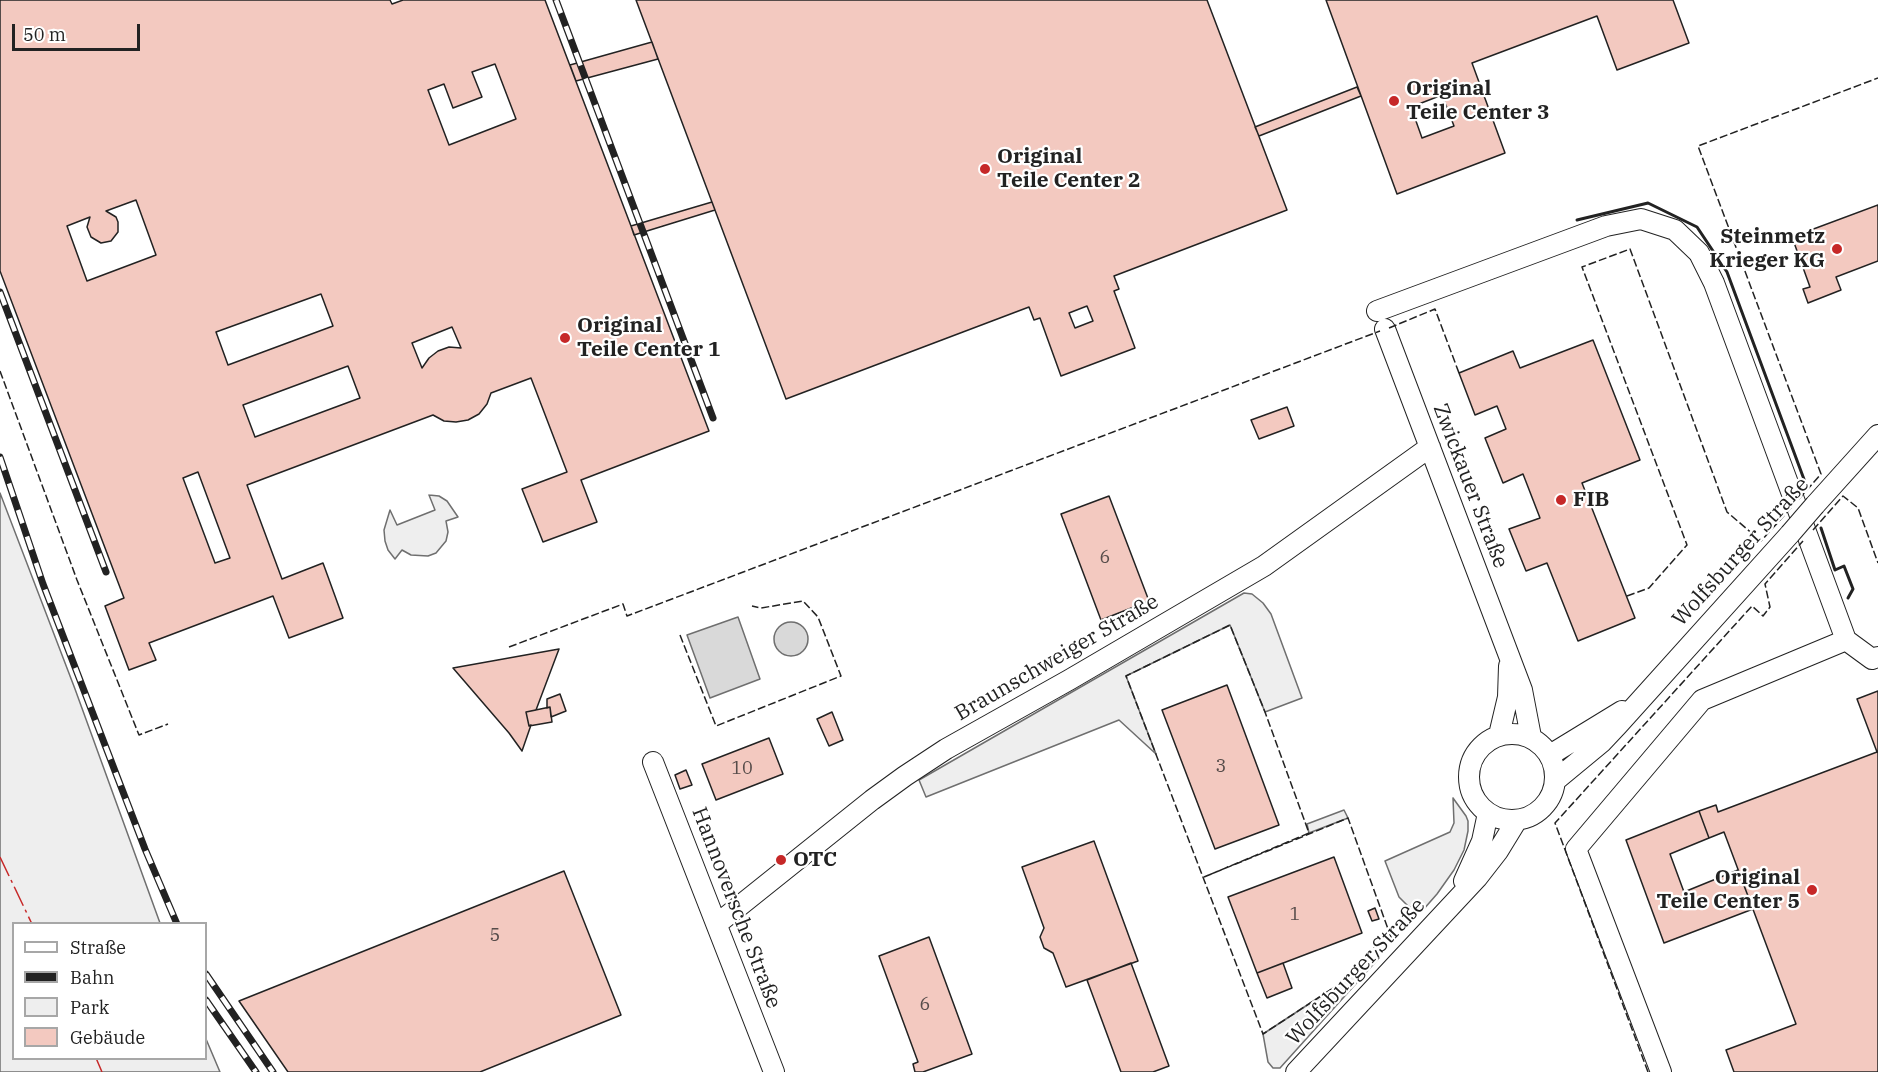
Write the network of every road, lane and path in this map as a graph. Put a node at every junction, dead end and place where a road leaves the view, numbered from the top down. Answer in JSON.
{"nodes":[{"id":1,"x":1377,"y":311,"type":"dead end"},
{"id":2,"x":1384,"y":329,"type":"dead end"},
{"id":3,"x":1878,"y":435,"type":"edge"},
{"id":4,"x":1430,"y":447,"type":"junction"},
{"id":5,"x":1846,"y":640,"type":"junction"},
{"id":6,"x":1878,"y":657,"type":"edge"},
{"id":7,"x":1509,"y":661,"type":"junction"},
{"id":8,"x":1640,"y":700,"type":"junction"},
{"id":9,"x":1499,"y":735,"type":"junction"},
{"id":10,"x":1531,"y":737,"type":"junction"},
{"id":11,"x":1550,"y":755,"type":"junction"},
{"id":12,"x":652,"y":762,"type":"dead end"},
{"id":13,"x":1556,"y":780,"type":"junction"},
{"id":14,"x":1488,"y":813,"type":"junction"},
{"id":15,"x":1517,"y":820,"type":"junction"},
{"id":16,"x":1452,"y":904,"type":"junction"},
{"id":17,"x":717,"y":924,"type":"junction"},
{"id":18,"x":774,"y":1072,"type":"edge"},
{"id":19,"x":1296,"y":1072,"type":"edge"},
{"id":20,"x":1661,"y":1072,"type":"edge"}],
"edges":[{"from":1,"to":5,"type":"street"},
{"from":2,"to":4,"type":"street","name":"Zwickauer Straße"},
{"from":3,"to":8,"type":"street","name":"Wolfsburger Straße","bridge":true},
{"from":4,"to":7,"type":"street","name":"Zwickauer Straße"},
{"from":4,"to":17,"type":"street","name":"Braunschweiger Straße"},
{"from":5,"to":6,"type":"street"},
{"from":5,"to":20,"type":"street"},
{"from":7,"to":9,"type":"street","name":"Zwickauer Straße"},
{"from":7,"to":10,"type":"street","name":"Zwickauer Straße"},
{"from":8,"to":11,"type":"street","name":"Wolfsburger Straße"},
{"from":8,"to":13,"type":"street","name":"Wolfsburger Straße"},
{"from":9,"to":10,"type":"street"},
{"from":9,"to":14,"type":"street"},
{"from":10,"to":11,"type":"street"},
{"from":11,"to":13,"type":"street"},
{"from":12,"to":17,"type":"street","name":"Hannoversche Straße"},
{"from":13,"to":15,"type":"street"},
{"from":14,"to":15,"type":"street"},
{"from":14,"to":16,"type":"street","name":"Wolfsburger Straße"},
{"from":15,"to":16,"type":"street","name":"Wolfsburger Straße"},
{"from":16,"to":19,"type":"street","name":"Wolfsburger Straße"},
{"from":17,"to":18,"type":"street","name":"Hannoversche Straße"}]}
